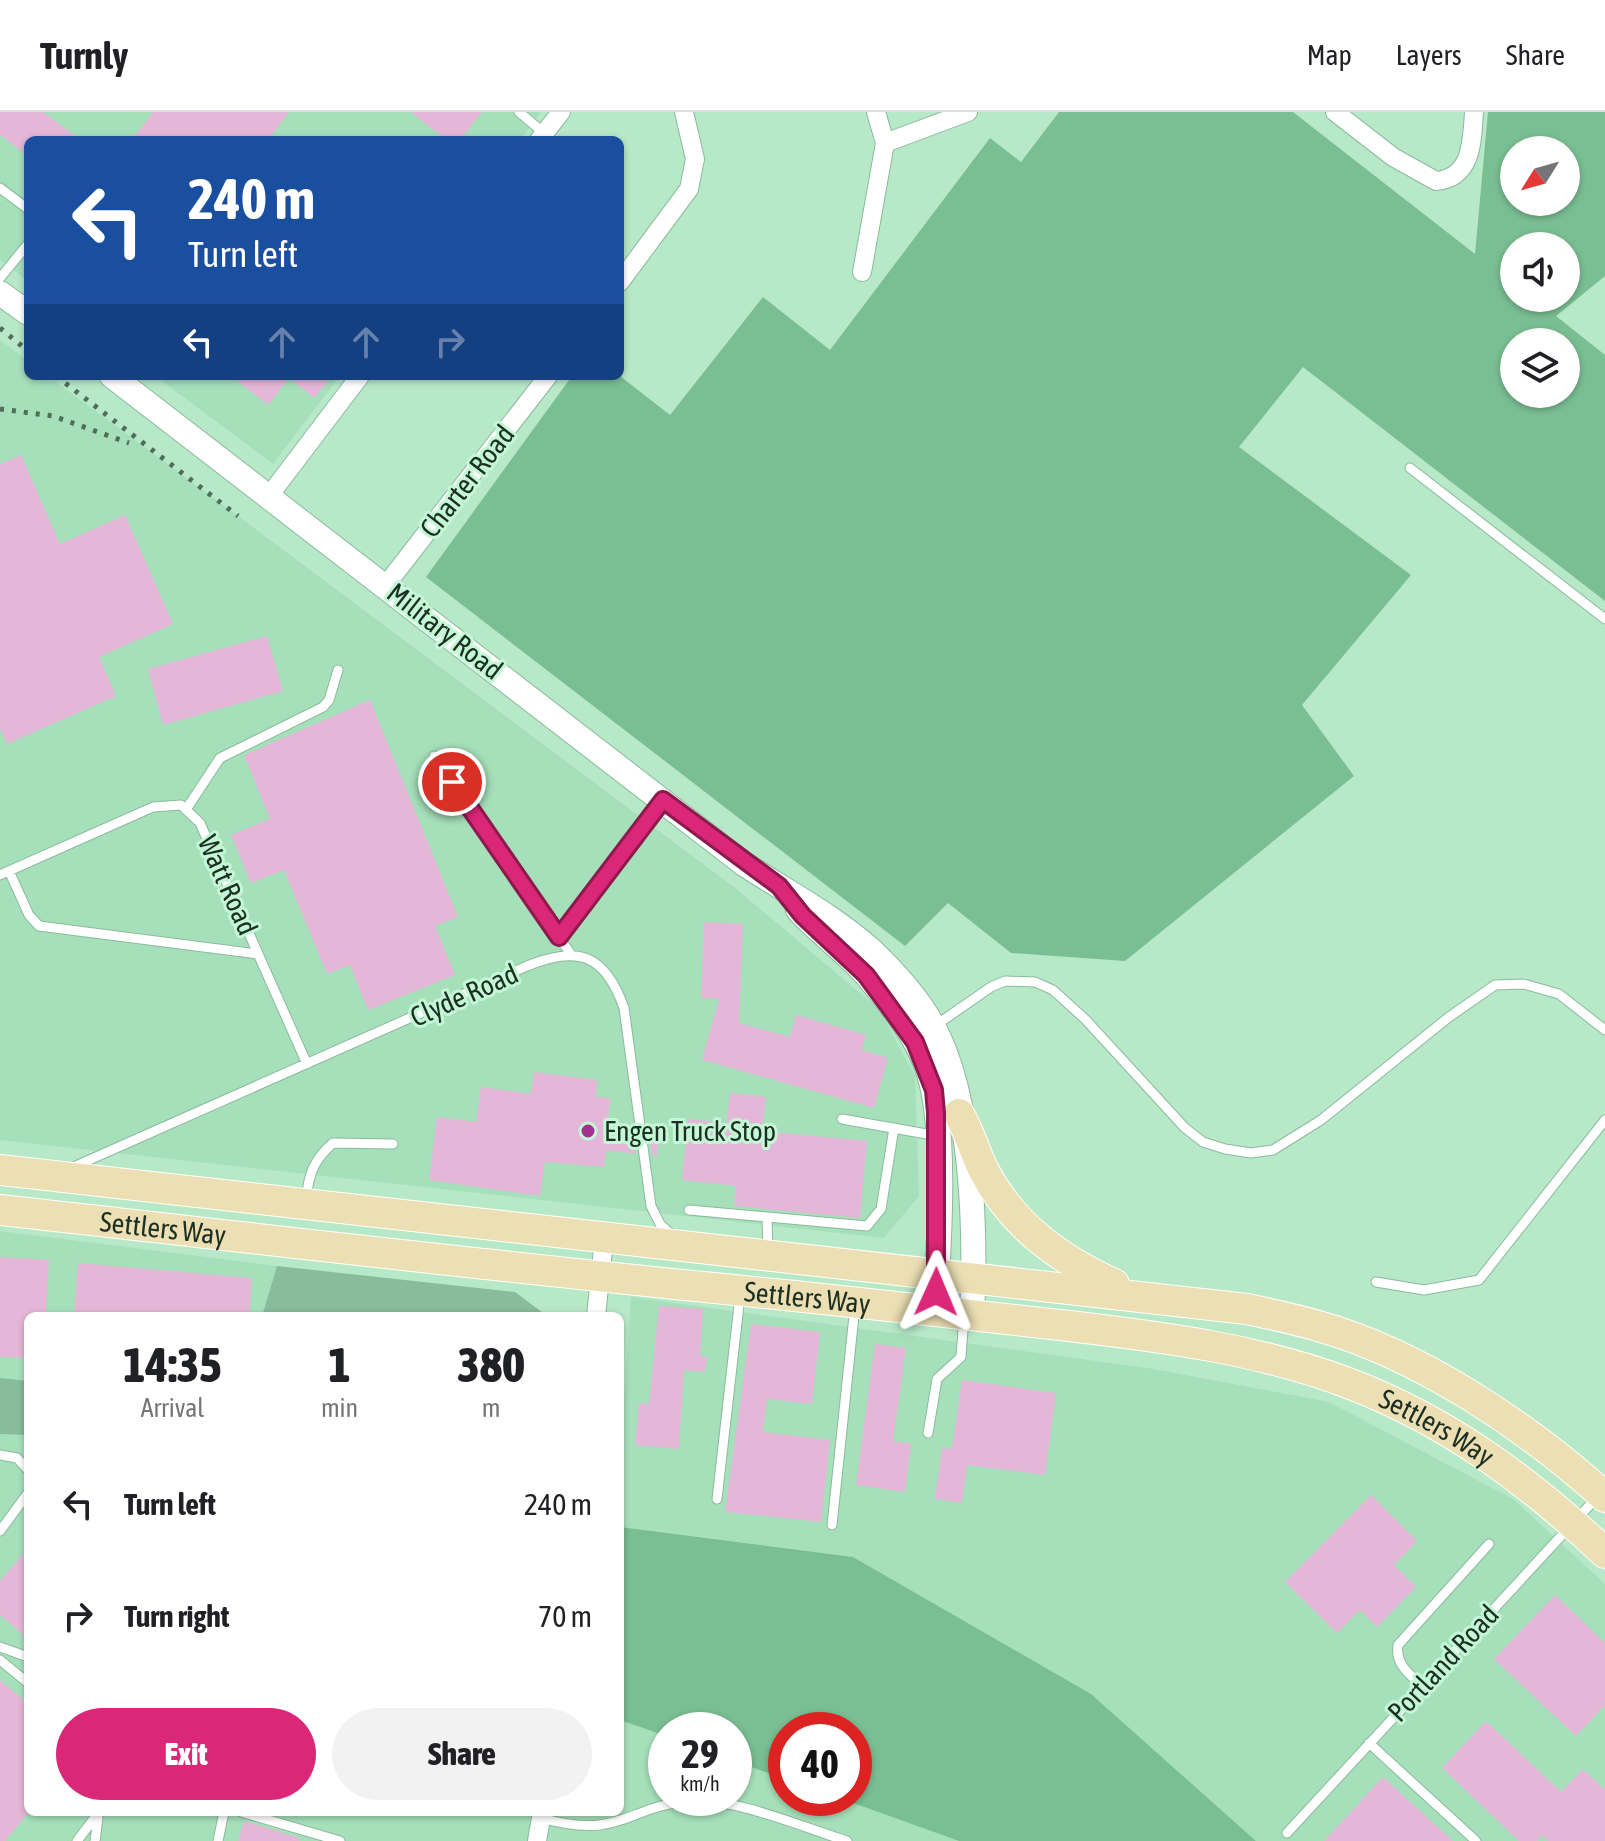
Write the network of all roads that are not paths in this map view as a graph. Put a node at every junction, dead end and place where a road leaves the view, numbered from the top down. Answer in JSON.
{"nodes":[{"id":1,"x":519,"y":112,"type":"edge"},
{"id":2,"x":561,"y":112,"type":"edge"},
{"id":3,"x":684,"y":112,"type":"edge"},
{"id":4,"x":876,"y":112,"type":"edge"},
{"id":5,"x":968,"y":112,"type":"edge"},
{"id":6,"x":1335,"y":112,"type":"edge"},
{"id":7,"x":1474,"y":112,"type":"edge"},
{"id":8,"x":541,"y":136,"type":"edge"},
{"id":9,"x":543,"y":136,"type":"edge"},
{"id":10,"x":885,"y":143,"type":"junction"},
{"id":11,"x":0,"y":188,"type":"edge"},
{"id":12,"x":24,"y":206,"type":"edge"},
{"id":13,"x":24,"y":249,"type":"edge"},
{"id":14,"x":862,"y":272,"type":"dead end"},
{"id":15,"x":624,"y":277,"type":"edge"},
{"id":16,"x":0,"y":278,"type":"edge"},
{"id":17,"x":0,"y":293,"type":"edge"},
{"id":18,"x":24,"y":310,"type":"edge"},
{"id":19,"x":117,"y":380,"type":"edge"},
{"id":20,"x":357,"y":380,"type":"edge"},
{"id":21,"x":545,"y":380,"type":"edge"},
{"id":22,"x":1410,"y":468,"type":"dead end"},
{"id":23,"x":269,"y":496,"type":"junction"},
{"id":24,"x":386,"y":585,"type":"junction"},
{"id":25,"x":1605,"y":619,"type":"edge"},
{"id":26,"x":338,"y":670,"type":"dead end"},
{"id":27,"x":434,"y":756,"type":"dead end"},
{"id":28,"x":663,"y":800,"type":"junction"},
{"id":29,"x":187,"y":808,"type":"junction"},
{"id":30,"x":4,"y":873,"type":"edge"},
{"id":31,"x":559,"y":937,"type":"junction"},
{"id":32,"x":570,"y":953,"type":"junction"},
{"id":33,"x":258,"y":954,"type":"junction"},
{"id":34,"x":1605,"y":1030,"type":"edge"},
{"id":35,"x":924,"y":1034,"type":"junction"},
{"id":36,"x":307,"y":1064,"type":"junction"},
{"id":37,"x":959,"y":1114,"type":"junction"},
{"id":38,"x":842,"y":1119,"type":"dead end"},
{"id":39,"x":1605,"y":1120,"type":"edge"},
{"id":40,"x":894,"y":1128,"type":"junction"},
{"id":41,"x":938,"y":1136,"type":"junction"},
{"id":42,"x":393,"y":1144,"type":"dead end"},
{"id":43,"x":0,"y":1170,"type":"edge"},
{"id":44,"x":54,"y":1176,"type":"junction"},
{"id":45,"x":305,"y":1205,"type":"junction"},
{"id":46,"x":0,"y":1210,"type":"edge"},
{"id":47,"x":689,"y":1210,"type":"dead end"},
{"id":48,"x":767,"y":1218,"type":"junction"},
{"id":49,"x":604,"y":1240,"type":"junction"},
{"id":50,"x":683,"y":1246,"type":"junction"},
{"id":51,"x":768,"y":1255,"type":"junction"},
{"id":52,"x":937,"y":1274,"type":"junction"},
{"id":53,"x":600,"y":1277,"type":"junction"},
{"id":54,"x":974,"y":1277,"type":"junction"},
{"id":55,"x":1376,"y":1282,"type":"dead end"},
{"id":56,"x":741,"y":1291,"type":"junction"},
{"id":57,"x":1138,"y":1295,"type":"junction"},
{"id":58,"x":856,"y":1303,"type":"junction"},
{"id":59,"x":596,"y":1312,"type":"edge"},
{"id":60,"x":957,"y":1313,"type":"junction"},
{"id":61,"x":928,"y":1433,"type":"dead end"},
{"id":62,"x":0,"y":1455,"type":"edge"},
{"id":63,"x":24,"y":1466,"type":"edge"},
{"id":64,"x":1603,"y":1495,"type":"edge"},
{"id":65,"x":24,"y":1498,"type":"edge"},
{"id":66,"x":717,"y":1499,"type":"dead end"},
{"id":67,"x":1573,"y":1522,"type":"junction"},
{"id":68,"x":832,"y":1525,"type":"dead end"},
{"id":69,"x":0,"y":1531,"type":"edge"},
{"id":70,"x":1489,"y":1544,"type":"dead end"},
{"id":71,"x":1605,"y":1553,"type":"edge"},
{"id":72,"x":0,"y":1647,"type":"edge"},
{"id":73,"x":24,"y":1656,"type":"edge"},
{"id":74,"x":0,"y":1660,"type":"edge"},
{"id":75,"x":24,"y":1680,"type":"edge"},
{"id":76,"x":1422,"y":1686,"type":"junction"},
{"id":77,"x":1369,"y":1743,"type":"junction"},
{"id":78,"x":97,"y":1816,"type":"edge"},
{"id":79,"x":98,"y":1816,"type":"edge"},
{"id":80,"x":223,"y":1816,"type":"edge"},
{"id":81,"x":255,"y":1816,"type":"edge"},
{"id":82,"x":542,"y":1816,"type":"edge"},
{"id":83,"x":544,"y":1816,"type":"edge"},
{"id":84,"x":1287,"y":1833,"type":"dead end"},
{"id":85,"x":77,"y":1841,"type":"edge"},
{"id":86,"x":95,"y":1841,"type":"edge"},
{"id":87,"x":218,"y":1841,"type":"edge"},
{"id":88,"x":340,"y":1841,"type":"edge"},
{"id":89,"x":537,"y":1841,"type":"edge"},
{"id":90,"x":847,"y":1841,"type":"edge"},
{"id":91,"x":1476,"y":1841,"type":"edge"}],
"edges":[{"from":1,"to":8,"type":"lane"},
{"from":2,"to":9,"type":"street"},
{"from":3,"to":15,"type":"street"},
{"from":4,"to":10,"type":"street"},
{"from":5,"to":10,"type":"street"},
{"from":6,"to":7,"type":"street"},
{"from":10,"to":14,"type":"street"},
{"from":11,"to":12,"type":"lane"},
{"from":13,"to":16,"type":"lane"},
{"from":17,"to":18,"type":"street"},
{"from":19,"to":23,"type":"street","name":"Military Road"},
{"from":20,"to":23,"type":"street"},
{"from":21,"to":24,"type":"street","name":"Charter Road"},
{"from":22,"to":25,"type":"lane"},
{"from":23,"to":24,"type":"street","name":"Military Road"},
{"from":24,"to":28,"type":"street","name":"Military Road"},
{"from":26,"to":29,"type":"lane"},
{"from":27,"to":31,"type":"lane"},
{"from":28,"to":31,"type":"lane"},
{"from":28,"to":35,"type":"street","name":"Military Road"},
{"from":29,"to":30,"type":"lane","name":"Watt Road"},
{"from":29,"to":33,"type":"lane","name":"Watt Road"},
{"from":30,"to":33,"type":"lane"},
{"from":31,"to":32,"type":"lane"},
{"from":32,"to":36,"type":"lane","name":"Clyde Road"},
{"from":32,"to":50,"type":"lane"},
{"from":33,"to":36,"type":"lane","name":"Watt Road"},
{"from":34,"to":35,"type":"lane"},
{"from":35,"to":37,"type":"street","name":"Military Road"},
{"from":35,"to":41,"type":"street","name":"Military Road"},
{"from":36,"to":44,"type":"lane","name":"Clyde Road"},
{"from":37,"to":54,"type":"street","name":"Military Road"},
{"from":37,"to":57,"type":"main road"},
{"from":38,"to":40,"type":"lane"},
{"from":39,"to":55,"type":"lane"},
{"from":40,"to":41,"type":"lane"},
{"from":40,"to":48,"type":"lane"},
{"from":41,"to":52,"type":"street","name":"Military Road"},
{"from":42,"to":45,"type":"lane"},
{"from":43,"to":44,"type":"main road","name":"Settlers Way"},
{"from":44,"to":45,"type":"main road","name":"Settlers Way"},
{"from":45,"to":49,"type":"main road","name":"Settlers Way"},
{"from":46,"to":53,"type":"main road","name":"Settlers Way"},
{"from":47,"to":48,"type":"lane"},
{"from":48,"to":51,"type":"lane"},
{"from":49,"to":50,"type":"main road","name":"Settlers Way"},
{"from":49,"to":53,"type":"street"},
{"from":50,"to":51,"type":"main road","name":"Settlers Way"},
{"from":51,"to":52,"type":"main road","name":"Settlers Way"},
{"from":52,"to":54,"type":"main road","name":"Settlers Way"},
{"from":52,"to":60,"type":"street","name":"Military Road"},
{"from":53,"to":56,"type":"main road","name":"Settlers Way"},
{"from":53,"to":59,"type":"street"},
{"from":54,"to":57,"type":"main road","name":"Settlers Way"},
{"from":54,"to":60,"type":"street","name":"Military Road"},
{"from":56,"to":58,"type":"main road","name":"Settlers Way"},
{"from":56,"to":66,"type":"lane"},
{"from":57,"to":64,"type":"main road","name":"Settlers Way"},
{"from":58,"to":60,"type":"main road","name":"Settlers Way"},
{"from":58,"to":68,"type":"lane"},
{"from":60,"to":61,"type":"lane"},
{"from":60,"to":67,"type":"main road","name":"Settlers Way"},
{"from":62,"to":63,"type":"lane"},
{"from":64,"to":67,"type":"lane","name":"Portland Road"},
{"from":65,"to":69,"type":"lane"},
{"from":67,"to":71,"type":"main road","name":"Settlers Way"},
{"from":67,"to":76,"type":"lane","name":"Portland Road"},
{"from":70,"to":76,"type":"lane"},
{"from":72,"to":73,"type":"lane"},
{"from":74,"to":75,"type":"lane"},
{"from":76,"to":77,"type":"lane","name":"Portland Road"},
{"from":77,"to":84,"type":"lane","name":"Portland Road"},
{"from":77,"to":91,"type":"lane"},
{"from":78,"to":85,"type":"lane"},
{"from":79,"to":86,"type":"lane"},
{"from":80,"to":87,"type":"lane"},
{"from":81,"to":88,"type":"lane"},
{"from":82,"to":89,"type":"street"},
{"from":83,"to":90,"type":"lane"}]}
